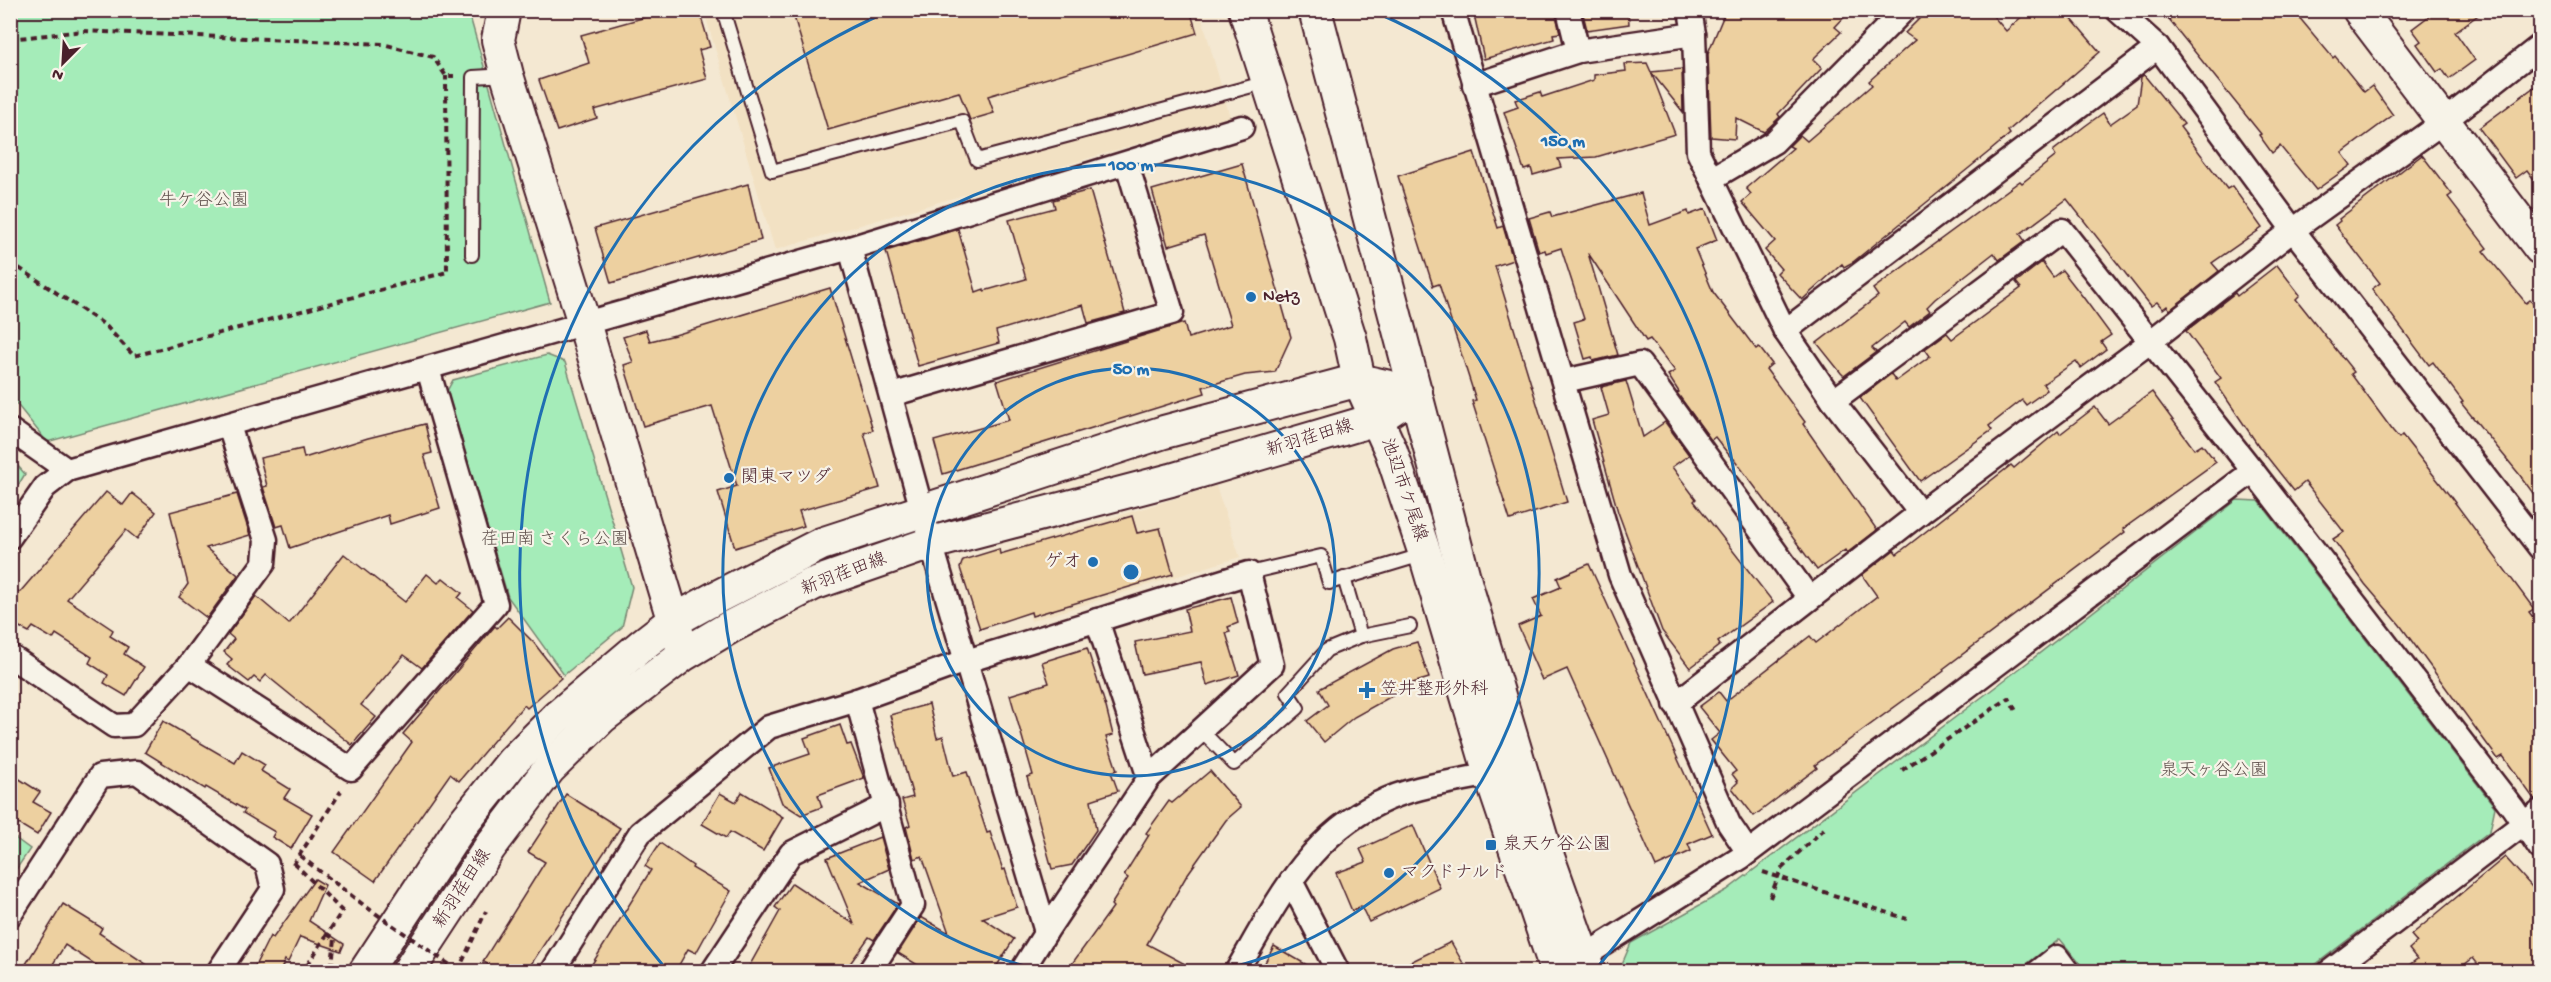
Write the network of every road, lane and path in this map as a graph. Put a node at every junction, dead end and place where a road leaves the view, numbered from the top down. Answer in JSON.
{"nodes":[{"id":1,"x":504,"y":10,"type":"edge"},
{"id":2,"x":723,"y":10,"type":"edge"},
{"id":3,"x":1245,"y":10,"type":"edge"},
{"id":4,"x":1315,"y":10,"type":"edge"},
{"id":5,"x":1453,"y":10,"type":"edge"},
{"id":6,"x":1568,"y":10,"type":"edge"},
{"id":7,"x":1690,"y":10,"type":"edge"},
{"id":8,"x":1904,"y":10,"type":"edge"},
{"id":9,"x":2117,"y":10,"type":"edge"},
{"id":10,"x":2359,"y":10,"type":"edge"},
{"id":11,"x":1694,"y":34,"type":"junction"},
{"id":12,"x":10,"y":39,"type":"edge"},
{"id":13,"x":2541,"y":46,"type":"edge"},
{"id":14,"x":2158,"y":47,"type":"junction"},
{"id":15,"x":1578,"y":51,"type":"junction"},
{"id":16,"x":507,"y":75,"type":"junction"},
{"id":17,"x":446,"y":76,"type":"junction"},
{"id":18,"x":473,"y":77,"type":"junction"},
{"id":19,"x":1267,"y":82,"type":"junction"},
{"id":20,"x":1474,"y":85,"type":"junction"},
{"id":21,"x":2443,"y":122,"type":"junction"},
{"id":22,"x":1242,"y":127,"type":"dead end"},
{"id":23,"x":1127,"y":164,"type":"junction"},
{"id":24,"x":1712,"y":179,"type":"junction"},
{"id":25,"x":2293,"y":230,"type":"junction"},
{"id":26,"x":850,"y":248,"type":"junction"},
{"id":27,"x":2541,"y":248,"type":"edge"},
{"id":28,"x":472,"y":255,"type":"dead end"},
{"id":29,"x":10,"y":262,"type":"edge"},
{"id":30,"x":584,"y":323,"type":"junction"},
{"id":31,"x":1785,"y":331,"type":"junction"},
{"id":32,"x":2150,"y":342,"type":"junction"},
{"id":33,"x":428,"y":369,"type":"junction"},
{"id":34,"x":1359,"y":380,"type":"junction"},
{"id":35,"x":1564,"y":381,"type":"junction"},
{"id":36,"x":1416,"y":393,"type":"junction"},
{"id":37,"x":891,"y":395,"type":"junction"},
{"id":38,"x":1833,"y":401,"type":"junction"},
{"id":39,"x":1377,"y":419,"type":"junction"},
{"id":40,"x":229,"y":426,"type":"junction"},
{"id":41,"x":10,"y":430,"type":"edge"},
{"id":42,"x":67,"y":470,"type":"junction"},
{"id":43,"x":2253,"y":471,"type":"junction"},
{"id":44,"x":923,"y":509,"type":"junction"},
{"id":45,"x":1920,"y":513,"type":"junction"},
{"id":46,"x":10,"y":537,"type":"edge"},
{"id":47,"x":931,"y":543,"type":"junction"},
{"id":48,"x":2541,"y":548,"type":"edge"},
{"id":49,"x":1425,"y":554,"type":"junction"},
{"id":50,"x":1249,"y":573,"type":"junction"},
{"id":51,"x":1344,"y":578,"type":"junction"},
{"id":52,"x":1809,"y":598,"type":"junction"},
{"id":53,"x":1097,"y":620,"type":"junction"},
{"id":54,"x":673,"y":621,"type":"junction"},
{"id":55,"x":1410,"y":626,"type":"dead end"},
{"id":56,"x":1361,"y":636,"type":"junction"},
{"id":57,"x":683,"y":656,"type":"junction"},
{"id":58,"x":10,"y":657,"type":"edge"},
{"id":59,"x":967,"y":661,"type":"junction"},
{"id":60,"x":189,"y":665,"type":"junction"},
{"id":61,"x":857,"y":700,"type":"junction"},
{"id":62,"x":1675,"y":704,"type":"junction"},
{"id":63,"x":2016,"y":711,"type":"dead end"},
{"id":64,"x":1201,"y":730,"type":"junction"},
{"id":65,"x":351,"y":769,"type":"junction"},
{"id":66,"x":1899,"y":772,"type":"dead end"},
{"id":67,"x":1490,"y":774,"type":"junction"},
{"id":68,"x":1149,"y":778,"type":"junction"},
{"id":69,"x":887,"y":806,"type":"junction"},
{"id":70,"x":2532,"y":818,"type":"edge"},
{"id":71,"x":1825,"y":828,"type":"dead end"},
{"id":72,"x":2541,"y":848,"type":"edge"},
{"id":73,"x":1748,"y":852,"type":"junction"},
{"id":74,"x":300,"y":856,"type":"junction"},
{"id":75,"x":294,"y":863,"type":"junction"},
{"id":76,"x":1777,"y":879,"type":"junction"},
{"id":77,"x":1290,"y":881,"type":"junction"},
{"id":78,"x":273,"y":889,"type":"junction"},
{"id":79,"x":1770,"y":898,"type":"dead end"},
{"id":80,"x":488,"y":907,"type":"dead end"},
{"id":81,"x":10,"y":915,"type":"edge"},
{"id":82,"x":1907,"y":919,"type":"dead end"},
{"id":83,"x":1046,"y":932,"type":"junction"},
{"id":84,"x":327,"y":934,"type":"junction"},
{"id":85,"x":332,"y":964,"type":"dead end"},
{"id":86,"x":1576,"y":967,"type":"edge"},
{"id":87,"x":459,"y":971,"type":"edge"},
{"id":88,"x":219,"y":972,"type":"edge"},
{"id":89,"x":303,"y":972,"type":"edge"},
{"id":90,"x":365,"y":972,"type":"edge"},
{"id":91,"x":408,"y":972,"type":"edge"},
{"id":92,"x":552,"y":972,"type":"edge"},
{"id":93,"x":712,"y":972,"type":"edge"},
{"id":94,"x":869,"y":972,"type":"edge"},
{"id":95,"x":1021,"y":972,"type":"edge"},
{"id":96,"x":1236,"y":972,"type":"edge"},
{"id":97,"x":1338,"y":972,"type":"edge"},
{"id":98,"x":2038,"y":972,"type":"edge"},
{"id":99,"x":2068,"y":972,"type":"edge"},
{"id":100,"x":2329,"y":972,"type":"edge"}],
"edges":[{"from":1,"to":16,"type":"street"},
{"from":2,"to":19,"type":"lane"},
{"from":3,"to":19,"type":"street","name":"池辺市ケ尾線"},
{"from":4,"to":36,"type":"street","name":"池辺市ケ尾線"},
{"from":5,"to":20,"type":"street"},
{"from":6,"to":15,"type":"street"},
{"from":7,"to":11,"type":"street"},
{"from":8,"to":24,"type":"street"},
{"from":9,"to":14,"type":"street"},
{"from":10,"to":21,"type":"street"},
{"from":11,"to":15,"type":"street"},
{"from":11,"to":24,"type":"street"},
{"from":12,"to":17,"type":"path"},
{"from":13,"to":21,"type":"street"},
{"from":14,"to":25,"type":"street"},
{"from":14,"to":31,"type":"street"},
{"from":15,"to":20,"type":"street"},
{"from":16,"to":18,"type":"lane"},
{"from":16,"to":30,"type":"street"},
{"from":17,"to":18,"type":"path"},
{"from":17,"to":29,"type":"path"},
{"from":18,"to":28,"type":"lane"},
{"from":19,"to":34,"type":"street","name":"池辺市ケ尾線"},
{"from":20,"to":35,"type":"street"},
{"from":21,"to":25,"type":"street"},
{"from":21,"to":27,"type":"street"},
{"from":22,"to":23,"type":"street"},
{"from":23,"to":26,"type":"street"},
{"from":23,"to":37,"type":"street"},
{"from":24,"to":31,"type":"street"},
{"from":25,"to":32,"type":"street"},
{"from":25,"to":48,"type":"street"},
{"from":26,"to":30,"type":"street"},
{"from":26,"to":37,"type":"street"},
{"from":30,"to":33,"type":"street"},
{"from":30,"to":54,"type":"street"},
{"from":31,"to":38,"type":"street"},
{"from":32,"to":38,"type":"street"},
{"from":32,"to":43,"type":"street"},
{"from":32,"to":45,"type":"street"},
{"from":33,"to":40,"type":"street"},
{"from":33,"to":65,"type":"street"},
{"from":34,"to":36,"type":"street"},
{"from":34,"to":39,"type":"street","name":"池辺市ケ尾線"},
{"from":34,"to":44,"type":"street","name":"新羽荏田線"},
{"from":35,"to":52,"type":"street"},
{"from":35,"to":62,"type":"street"},
{"from":36,"to":39,"type":"street","name":"新羽荏田線"},
{"from":36,"to":86,"type":"street","name":"池辺市ケ尾線"},
{"from":37,"to":44,"type":"street"},
{"from":38,"to":45,"type":"street"},
{"from":39,"to":47,"type":"street","name":"新羽荏田線"},
{"from":39,"to":49,"type":"street","name":"池辺市ケ尾線"},
{"from":40,"to":42,"type":"street"},
{"from":40,"to":60,"type":"street"},
{"from":41,"to":42,"type":"street"},
{"from":42,"to":46,"type":"street"},
{"from":43,"to":70,"type":"street"},
{"from":43,"to":73,"type":"street"},
{"from":44,"to":47,"type":"street"},
{"from":44,"to":54,"type":"street","name":"新羽荏田線"},
{"from":45,"to":52,"type":"street"},
{"from":47,"to":57,"type":"street","name":"新羽荏田線"},
{"from":47,"to":59,"type":"street"},
{"from":49,"to":51,"type":"lane"},
{"from":49,"to":67,"type":"street","name":"池辺市ケ尾線"},
{"from":50,"to":51,"type":"lane"},
{"from":50,"to":53,"type":"street"},
{"from":50,"to":64,"type":"street"},
{"from":51,"to":56,"type":"lane"},
{"from":52,"to":62,"type":"street"},
{"from":53,"to":59,"type":"street"},
{"from":53,"to":68,"type":"street"},
{"from":54,"to":57,"type":"street"},
{"from":54,"to":90,"type":"street","name":"新羽荏田線"},
{"from":55,"to":56,"type":"lane"},
{"from":56,"to":64,"type":"lane"},
{"from":57,"to":91,"type":"street","name":"新羽荏田線"},
{"from":58,"to":60,"type":"street"},
{"from":59,"to":61,"type":"street"},
{"from":59,"to":83,"type":"street"},
{"from":60,"to":65,"type":"street"},
{"from":61,"to":69,"type":"street"},
{"from":61,"to":92,"type":"street"},
{"from":62,"to":73,"type":"street"},
{"from":63,"to":66,"type":"path"},
{"from":64,"to":68,"type":"street"},
{"from":65,"to":74,"type":"path"},
{"from":67,"to":77,"type":"street"},
{"from":67,"to":86,"type":"street","name":"池辺市ケ尾線"},
{"from":68,"to":83,"type":"street"},
{"from":69,"to":93,"type":"street"},
{"from":69,"to":94,"type":"street"},
{"from":70,"to":72,"type":"street"},
{"from":70,"to":100,"type":"street"},
{"from":71,"to":76,"type":"path"},
{"from":73,"to":86,"type":"street"},
{"from":74,"to":75,"type":"path"},
{"from":74,"to":87,"type":"path","bridge":true},
{"from":75,"to":78,"type":"path"},
{"from":75,"to":84,"type":"path"},
{"from":76,"to":79,"type":"path"},
{"from":76,"to":82,"type":"path"},
{"from":77,"to":96,"type":"street"},
{"from":77,"to":97,"type":"street"},
{"from":78,"to":81,"type":"street"},
{"from":78,"to":88,"type":"street"},
{"from":80,"to":87,"type":"path"},
{"from":83,"to":95,"type":"street"},
{"from":84,"to":85,"type":"path"},
{"from":84,"to":89,"type":"path"},
{"from":98,"to":99,"type":"street"}]}
